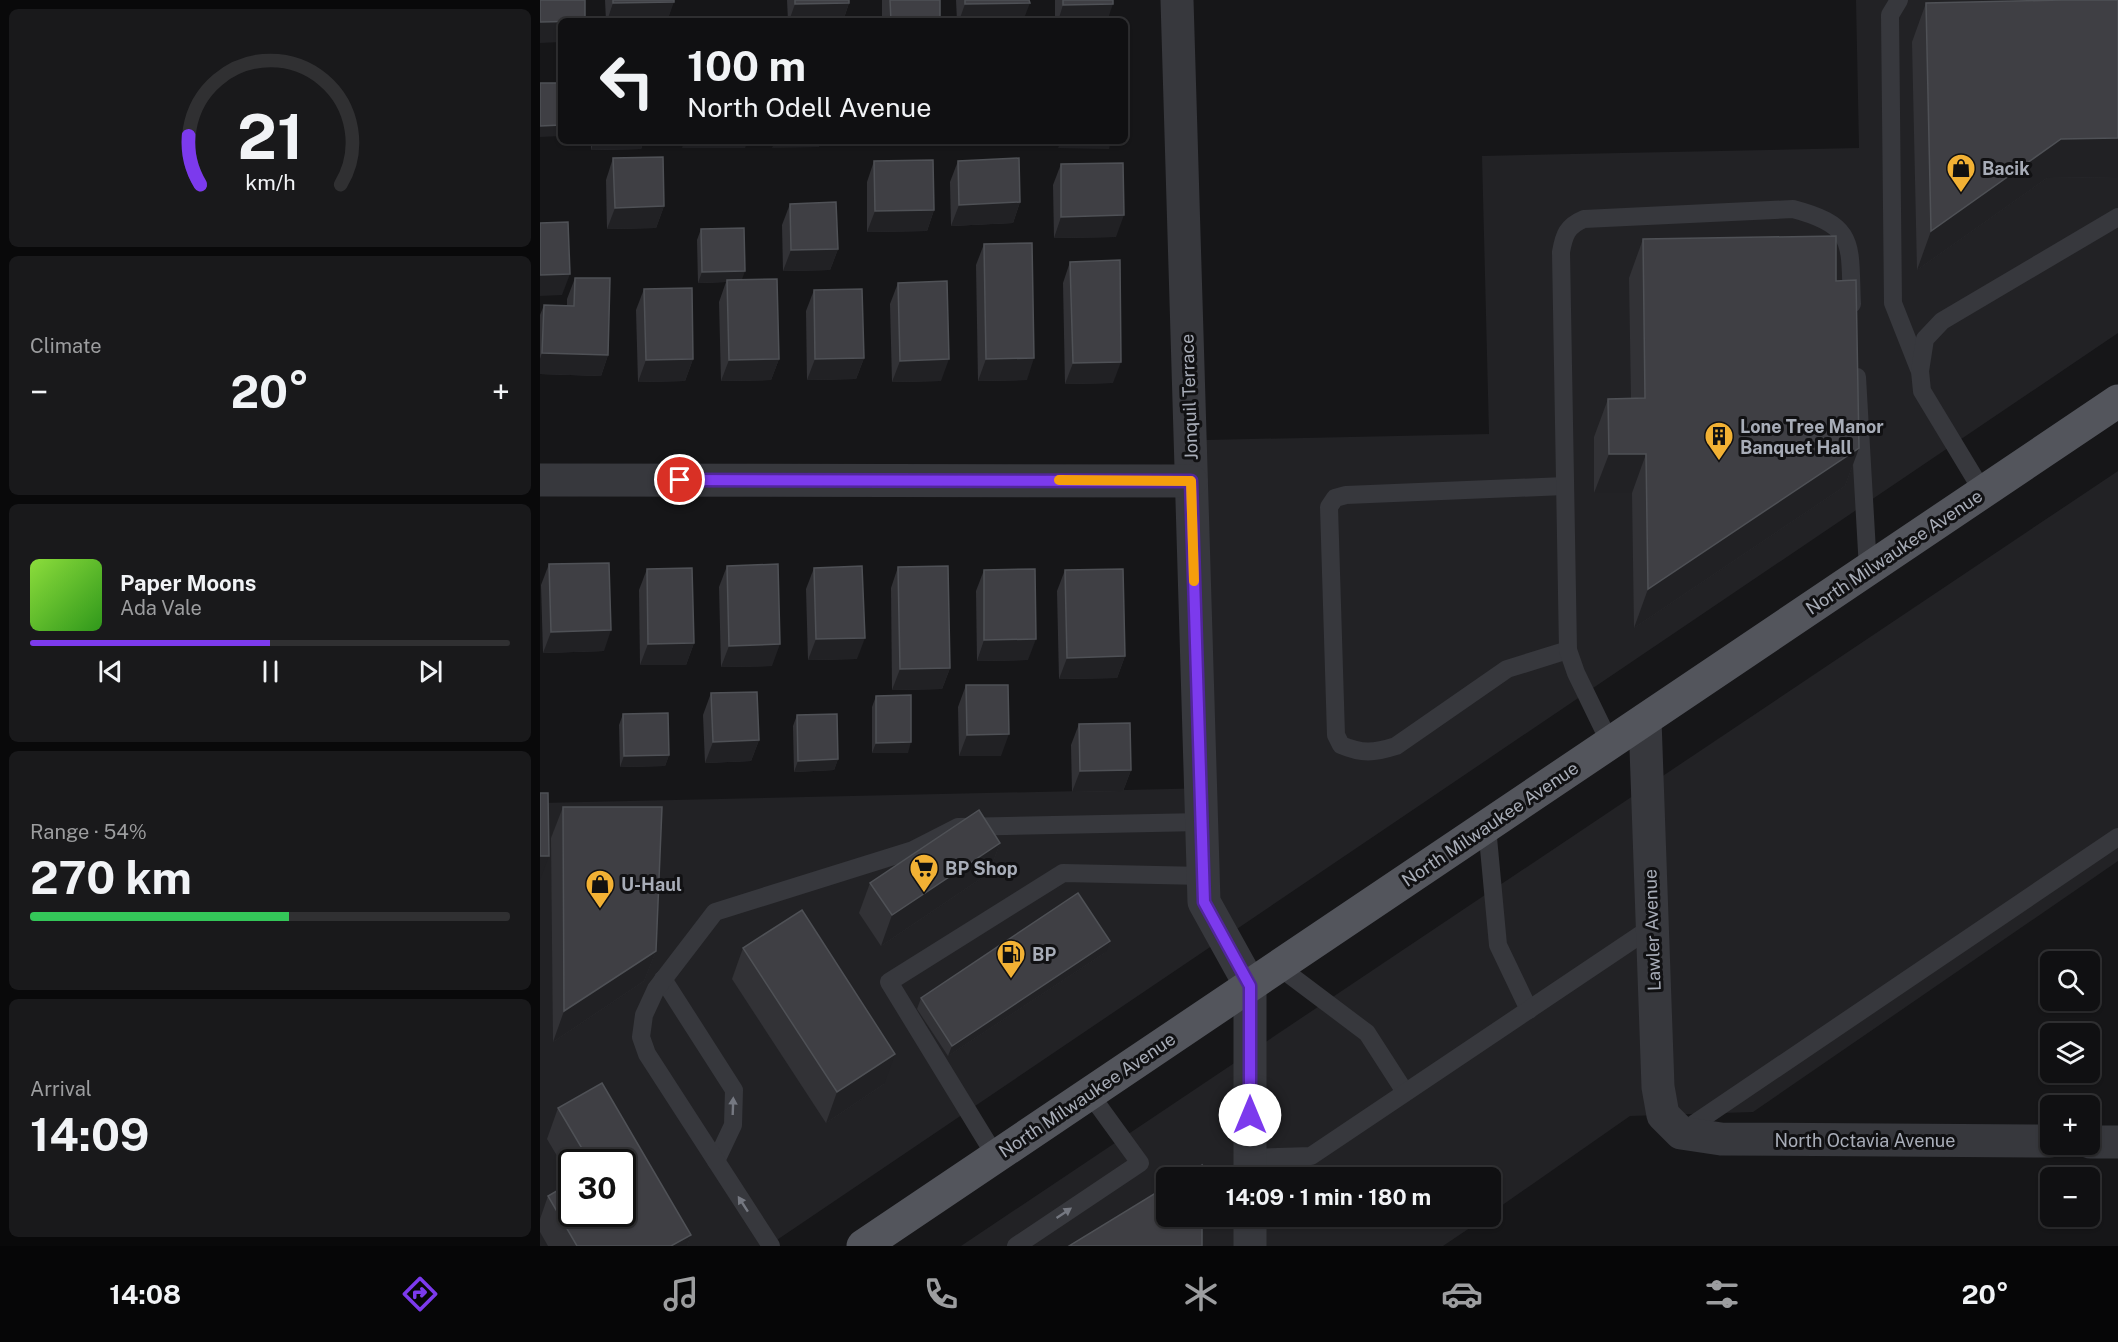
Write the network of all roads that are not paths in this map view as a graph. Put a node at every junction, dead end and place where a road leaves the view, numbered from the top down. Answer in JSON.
{"nodes":[{"id":1,"x":1177,"y":0,"type":"edge"},
{"id":2,"x":1899,"y":0,"type":"edge"},
{"id":3,"x":2118,"y":217,"type":"edge"},
{"id":4,"x":1853,"y":318,"type":"edge"},
{"id":5,"x":1855,"y":354,"type":"edge"},
{"id":6,"x":1920,"y":371,"type":"junction"},
{"id":7,"x":2118,"y":401,"type":"edge"},
{"id":8,"x":540,"y":480,"type":"edge"},
{"id":9,"x":1191,"y":481,"type":"junction"},
{"id":10,"x":1565,"y":486,"type":"junction"},
{"id":11,"x":1983,"y":492,"type":"junction"},
{"id":12,"x":1868,"y":569,"type":"junction"},
{"id":13,"x":1568,"y":650,"type":"junction"},
{"id":14,"x":1645,"y":720,"type":"junction"},
{"id":15,"x":1610,"y":743,"type":"junction"},
{"id":16,"x":1202,"y":822,"type":"junction"},
{"id":17,"x":1486,"y":827,"type":"junction"},
{"id":18,"x":2118,"y":837,"type":"edge"},
{"id":19,"x":1204,"y":876,"type":"junction"},
{"id":20,"x":1652,"y":927,"type":"junction"},
{"id":21,"x":1278,"y":966,"type":"junction"},
{"id":22,"x":663,"y":979,"type":"junction"},
{"id":23,"x":1250,"y":986,"type":"junction"},
{"id":24,"x":1529,"y":1010,"type":"junction"},
{"id":25,"x":1406,"y":1092,"type":"junction"},
{"id":26,"x":1090,"y":1094,"type":"junction"},
{"id":27,"x":1680,"y":1133,"type":"junction"},
{"id":28,"x":2040,"y":1141,"type":"edge"},
{"id":29,"x":2100,"y":1142,"type":"edge"},
{"id":30,"x":2118,"y":1142,"type":"edge"},
{"id":31,"x":996,"y":1157,"type":"junction"},
{"id":32,"x":716,"y":1161,"type":"junction"},
{"id":33,"x":1250,"y":1167,"type":"edge"},
{"id":34,"x":1255,"y":1167,"type":"edge"},
{"id":35,"x":1250,"y":1227,"type":"edge"},
{"id":36,"x":871,"y":1244,"type":"edge"},
{"id":37,"x":771,"y":1246,"type":"edge"},
{"id":38,"x":1016,"y":1246,"type":"edge"},
{"id":39,"x":1250,"y":1246,"type":"edge"}],
"edges":[{"from":1,"to":9,"type":"street","name":"Jonquil Terrace"},
{"from":2,"to":6,"type":"lane"},
{"from":3,"to":6,"type":"lane"},
{"from":4,"to":10,"type":"lane"},
{"from":5,"to":12,"type":"lane"},
{"from":6,"to":11,"type":"lane"},
{"from":7,"to":11,"type":"main road","name":"North Milwaukee Avenue"},
{"from":8,"to":9,"type":"street"},
{"from":9,"to":16,"type":"street","name":"Jonquil Terrace"},
{"from":10,"to":13,"type":"lane"},
{"from":10,"to":13,"type":"lane"},
{"from":11,"to":12,"type":"main road","name":"North Milwaukee Avenue"},
{"from":12,"to":14,"type":"main road","name":"North Milwaukee Avenue"},
{"from":13,"to":15,"type":"lane"},
{"from":14,"to":15,"type":"main road","name":"North Milwaukee Avenue"},
{"from":14,"to":20,"type":"street","name":"Lawler Avenue"},
{"from":15,"to":17,"type":"main road","name":"North Milwaukee Avenue"},
{"from":16,"to":19,"type":"street","name":"Jonquil Terrace"},
{"from":16,"to":22,"type":"lane"},
{"from":17,"to":21,"type":"main road","name":"North Milwaukee Avenue"},
{"from":17,"to":24,"type":"lane"},
{"from":18,"to":27,"type":"lane"},
{"from":19,"to":23,"type":"street","name":"Jonquil Terrace"},
{"from":19,"to":31,"type":"lane"},
{"from":20,"to":24,"type":"lane"},
{"from":20,"to":27,"type":"street","name":"Lawler Avenue"},
{"from":21,"to":23,"type":"main road","name":"North Milwaukee Avenue"},
{"from":21,"to":25,"type":"lane"},
{"from":32,"to":22,"type":"lane","one_way":true},
{"from":22,"to":32,"type":"lane"},
{"from":23,"to":26,"type":"main road","name":"North Milwaukee Avenue"},
{"from":23,"to":33,"type":"street","name":"Jonquil Terrace"},
{"from":24,"to":25,"type":"lane"},
{"from":25,"to":34,"type":"lane"},
{"from":26,"to":31,"type":"main road","name":"North Milwaukee Avenue"},
{"from":38,"to":26,"type":"lane","one_way":true},
{"from":27,"to":28,"type":"street","name":"North Octavia Avenue"},
{"from":29,"to":30,"type":"street"},
{"from":31,"to":36,"type":"main road","name":"North Milwaukee Avenue"},
{"from":37,"to":32,"type":"lane","one_way":true},
{"from":35,"to":39,"type":"street"}]}
